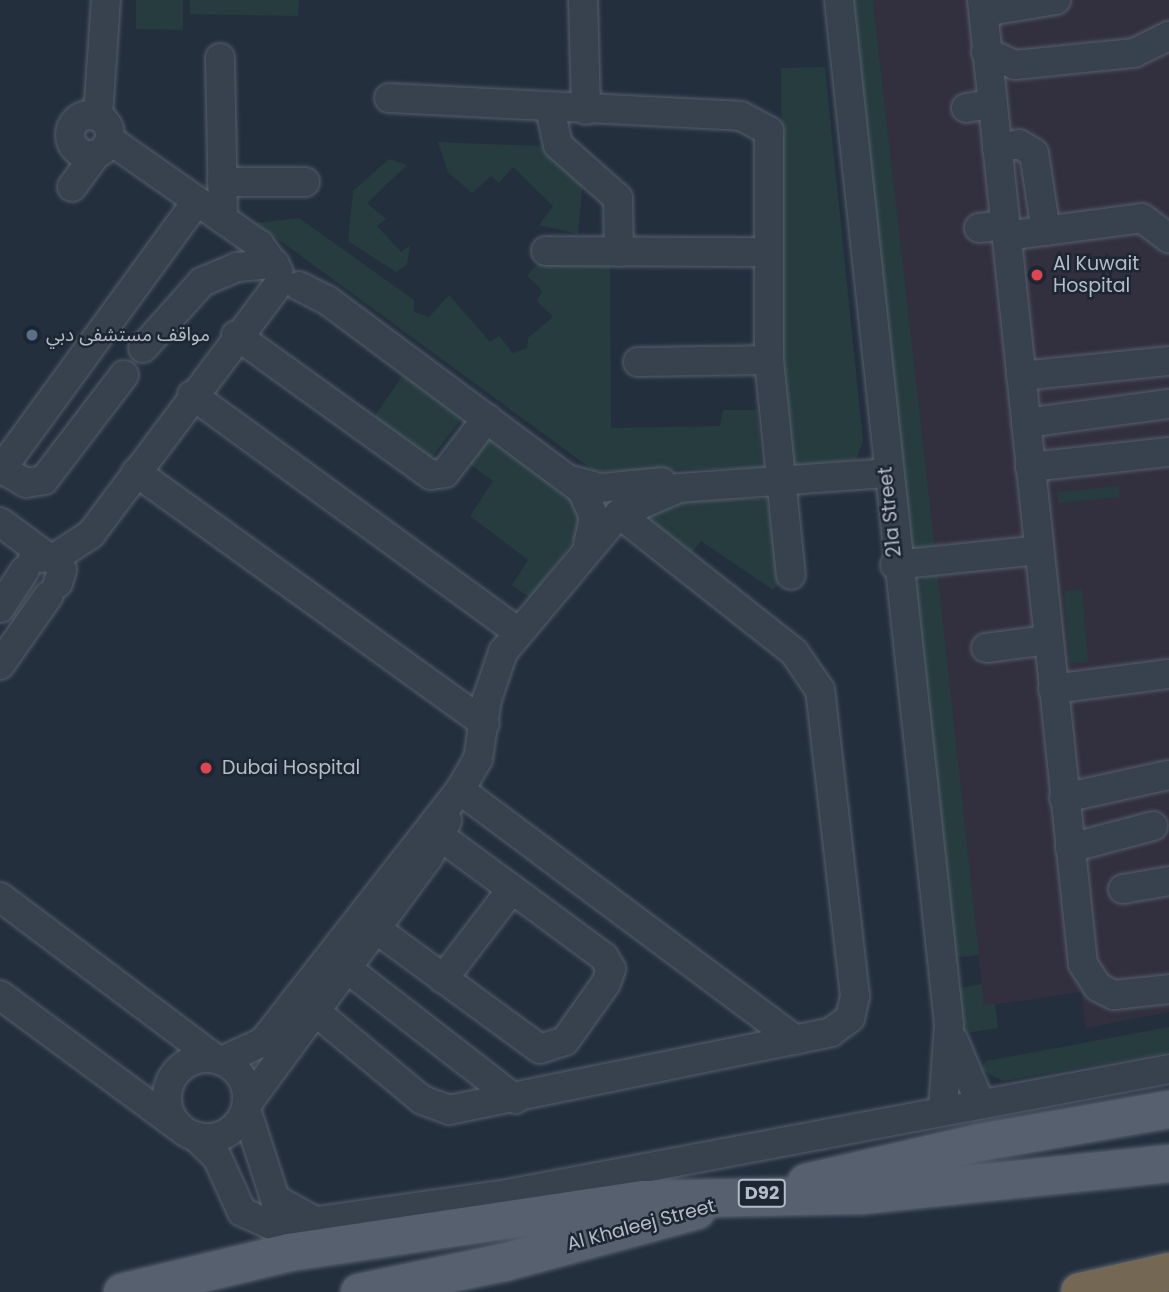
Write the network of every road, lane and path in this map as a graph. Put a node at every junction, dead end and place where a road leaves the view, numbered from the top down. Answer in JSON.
{"nodes":[{"id":1,"x":106,"y":0,"type":"edge"},
{"id":2,"x":583,"y":0,"type":"edge"},
{"id":3,"x":839,"y":0,"type":"edge"},
{"id":4,"x":1056,"y":0,"type":"edge"},
{"id":5,"x":983,"y":6,"type":"edge"},
{"id":6,"x":1169,"y":36,"type":"edge"},
{"id":7,"x":986,"y":52,"type":"junction"},
{"id":8,"x":220,"y":58,"type":"dead end"},
{"id":9,"x":1015,"y":65,"type":"junction"},
{"id":10,"x":389,"y":98,"type":"dead end"},
{"id":11,"x":982,"y":100,"type":"junction"},
{"id":12,"x":550,"y":108,"type":"junction"},
{"id":13,"x":586,"y":110,"type":"junction"},
{"id":14,"x":93,"y":139,"type":"junction"},
{"id":15,"x":997,"y":148,"type":"junction"},
{"id":16,"x":67,"y":182,"type":"dead end"},
{"id":17,"x":305,"y":182,"type":"dead end"},
{"id":18,"x":222,"y":183,"type":"junction"},
{"id":19,"x":197,"y":201,"type":"junction"},
{"id":20,"x":223,"y":219,"type":"junction"},
{"id":21,"x":997,"y":230,"type":"junction"},
{"id":22,"x":1045,"y":231,"type":"junction"},
{"id":23,"x":1169,"y":238,"type":"edge"},
{"id":24,"x":546,"y":251,"type":"dead end"},
{"id":25,"x":619,"y":252,"type":"junction"},
{"id":26,"x":768,"y":252,"type":"junction"},
{"id":27,"x":282,"y":278,"type":"junction"},
{"id":28,"x":236,"y":335,"type":"junction"},
{"id":29,"x":143,"y":348,"type":"dead end"},
{"id":30,"x":769,"y":360,"type":"junction"},
{"id":31,"x":1169,"y":361,"type":"edge"},
{"id":32,"x":638,"y":362,"type":"dead end"},
{"id":33,"x":124,"y":376,"type":"dead end"},
{"id":34,"x":1021,"y":376,"type":"junction"},
{"id":35,"x":192,"y":395,"type":"junction"},
{"id":36,"x":1169,"y":404,"type":"edge"},
{"id":37,"x":486,"y":418,"type":"junction"},
{"id":38,"x":1026,"y":423,"type":"junction"},
{"id":39,"x":1169,"y":452,"type":"edge"},
{"id":40,"x":1030,"y":467,"type":"junction"},
{"id":41,"x":1,"y":470,"type":"edge"},
{"id":42,"x":136,"y":472,"type":"junction"},
{"id":43,"x":886,"y":473,"type":"junction"},
{"id":44,"x":571,"y":480,"type":"junction"},
{"id":45,"x":778,"y":480,"type":"junction"},
{"id":46,"x":700,"y":485,"type":"junction"},
{"id":47,"x":619,"y":514,"type":"junction"},
{"id":48,"x":0,"y":522,"type":"edge"},
{"id":49,"x":588,"y":545,"type":"junction"},
{"id":50,"x":1039,"y":550,"type":"junction"},
{"id":51,"x":895,"y":565,"type":"junction"},
{"id":52,"x":44,"y":569,"type":"junction"},
{"id":53,"x":791,"y":575,"type":"dead end"},
{"id":54,"x":0,"y":608,"type":"edge"},
{"id":55,"x":0,"y":615,"type":"edge"},
{"id":56,"x":24,"y":631,"type":"junction"},
{"id":57,"x":518,"y":632,"type":"junction"},
{"id":58,"x":1048,"y":640,"type":"junction"},
{"id":59,"x":986,"y":648,"type":"dead end"},
{"id":60,"x":0,"y":665,"type":"edge"},
{"id":61,"x":1169,"y":674,"type":"edge"},
{"id":62,"x":1053,"y":689,"type":"junction"},
{"id":63,"x":485,"y":724,"type":"junction"},
{"id":64,"x":1169,"y":775,"type":"edge"},
{"id":65,"x":460,"y":790,"type":"junction"},
{"id":66,"x":1064,"y":798,"type":"junction"},
{"id":67,"x":1164,"y":823,"type":"edge"},
{"id":68,"x":440,"y":836,"type":"junction"},
{"id":69,"x":1070,"y":848,"type":"junction"},
{"id":70,"x":1169,"y":881,"type":"edge"},
{"id":71,"x":512,"y":889,"type":"junction"},
{"id":72,"x":1124,"y":890,"type":"dead end"},
{"id":73,"x":0,"y":897,"type":"edge"},
{"id":74,"x":376,"y":929,"type":"junction"},
{"id":75,"x":338,"y":962,"type":"junction"},
{"id":76,"x":443,"y":979,"type":"junction"},
{"id":77,"x":1169,"y":989,"type":"edge"},
{"id":78,"x":0,"y":995,"type":"edge"},
{"id":79,"x":304,"y":1014,"type":"junction"},
{"id":80,"x":949,"y":1024,"type":"junction"},
{"id":81,"x":795,"y":1040,"type":"junction"},
{"id":82,"x":219,"y":1060,"type":"junction"},
{"id":83,"x":1169,"y":1069,"type":"edge"},
{"id":84,"x":515,"y":1099,"type":"junction"},
{"id":85,"x":980,"y":1103,"type":"junction"},
{"id":86,"x":247,"y":1107,"type":"junction"},
{"id":87,"x":943,"y":1109,"type":"junction"},
{"id":88,"x":1169,"y":1109,"type":"edge"},
{"id":89,"x":187,"y":1131,"type":"junction"},
{"id":90,"x":1169,"y":1163,"type":"edge"},
{"id":91,"x":746,"y":1197,"type":"junction"},
{"id":92,"x":313,"y":1220,"type":"junction"},
{"id":93,"x":1169,"y":1272,"type":"edge"},
{"id":94,"x":122,"y":1292,"type":"edge"},
{"id":95,"x":359,"y":1292,"type":"edge"},
{"id":96,"x":1080,"y":1292,"type":"edge"}],
"edges":[{"from":1,"to":14,"type":"street"},
{"from":2,"to":13,"type":"street"},
{"from":3,"to":43,"type":"street","name":"21a Street"},
{"from":4,"to":5,"type":"street"},
{"from":5,"to":7,"type":"street"},
{"from":6,"to":9,"type":"street"},
{"from":7,"to":9,"type":"street"},
{"from":7,"to":11,"type":"street"},
{"from":8,"to":18,"type":"street"},
{"from":9,"to":11,"type":"street"},
{"from":10,"to":12,"type":"street"},
{"from":11,"to":15,"type":"street"},
{"from":12,"to":13,"type":"street"},
{"from":12,"to":25,"type":"street"},
{"from":13,"to":26,"type":"street"},
{"from":14,"to":16,"type":"street"},
{"from":14,"to":19,"type":"street"},
{"from":15,"to":21,"type":"street"},
{"from":15,"to":22,"type":"street"},
{"from":17,"to":18,"type":"street"},
{"from":18,"to":20,"type":"street"},
{"from":19,"to":20,"type":"street"},
{"from":19,"to":41,"type":"street"},
{"from":20,"to":27,"type":"street"},
{"from":21,"to":22,"type":"street"},
{"from":21,"to":34,"type":"street"},
{"from":22,"to":23,"type":"street"},
{"from":24,"to":25,"type":"street"},
{"from":25,"to":26,"type":"street"},
{"from":26,"to":30,"type":"street"},
{"from":27,"to":28,"type":"street"},
{"from":27,"to":29,"type":"street"},
{"from":27,"to":37,"type":"street"},
{"from":28,"to":35,"type":"street"},
{"from":28,"to":37,"type":"street"},
{"from":30,"to":32,"type":"street"},
{"from":30,"to":45,"type":"street"},
{"from":31,"to":34,"type":"street"},
{"from":33,"to":41,"type":"street"},
{"from":34,"to":38,"type":"street"},
{"from":35,"to":42,"type":"street"},
{"from":35,"to":57,"type":"street"},
{"from":36,"to":38,"type":"street"},
{"from":37,"to":44,"type":"street"},
{"from":38,"to":40,"type":"street"},
{"from":39,"to":40,"type":"street"},
{"from":40,"to":50,"type":"street"},
{"from":42,"to":52,"type":"street"},
{"from":42,"to":63,"type":"street"},
{"from":43,"to":45,"type":"street"},
{"from":43,"to":51,"type":"street","name":"21a Street"},
{"from":44,"to":46,"type":"street"},
{"from":44,"to":49,"type":"street"},
{"from":45,"to":46,"type":"street"},
{"from":45,"to":53,"type":"street"},
{"from":46,"to":47,"type":"street"},
{"from":47,"to":49,"type":"street"},
{"from":47,"to":81,"type":"street"},
{"from":48,"to":52,"type":"street"},
{"from":49,"to":57,"type":"street"},
{"from":50,"to":51,"type":"street"},
{"from":50,"to":58,"type":"street"},
{"from":51,"to":80,"type":"street","name":"21a Street"},
{"from":52,"to":54,"type":"street"},
{"from":52,"to":56,"type":"street"},
{"from":55,"to":56,"type":"street"},
{"from":56,"to":60,"type":"street"},
{"from":57,"to":63,"type":"street"},
{"from":58,"to":59,"type":"street"},
{"from":58,"to":62,"type":"street"},
{"from":61,"to":62,"type":"street"},
{"from":62,"to":66,"type":"street"},
{"from":63,"to":65,"type":"street"},
{"from":64,"to":66,"type":"street"},
{"from":65,"to":68,"type":"street"},
{"from":65,"to":75,"type":"street"},
{"from":65,"to":81,"type":"street"},
{"from":66,"to":69,"type":"street"},
{"from":67,"to":69,"type":"street"},
{"from":68,"to":71,"type":"street"},
{"from":68,"to":74,"type":"street"},
{"from":69,"to":77,"type":"street"},
{"from":70,"to":72,"type":"street"},
{"from":71,"to":76,"type":"street"},
{"from":71,"to":76,"type":"street"},
{"from":73,"to":82,"type":"street"},
{"from":74,"to":75,"type":"street"},
{"from":74,"to":76,"type":"street"},
{"from":75,"to":79,"type":"street"},
{"from":75,"to":84,"type":"street"},
{"from":78,"to":89,"type":"street"},
{"from":79,"to":82,"type":"street"},
{"from":79,"to":84,"type":"street"},
{"from":79,"to":86,"type":"street"},
{"from":80,"to":85,"type":"street","name":"21a Street"},
{"from":80,"to":87,"type":"street","name":"21a Street"},
{"from":81,"to":84,"type":"street"},
{"from":82,"to":86,"type":"street"},
{"from":82,"to":89,"type":"street"},
{"from":83,"to":85,"type":"street"},
{"from":85,"to":87,"type":"street"},
{"from":86,"to":89,"type":"street"},
{"from":86,"to":92,"type":"street"},
{"from":87,"to":92,"type":"street"},
{"from":88,"to":91,"type":"main road","name":"Al Khaleej Street","number":"D92"},
{"from":89,"to":92,"type":"street"},
{"from":90,"to":91,"type":"main road"},
{"from":91,"to":94,"type":"main road"},
{"from":91,"to":95,"type":"main road","name":"Al Khaleej Street","number":"D92"},
{"from":93,"to":96,"type":"highway"}]}
